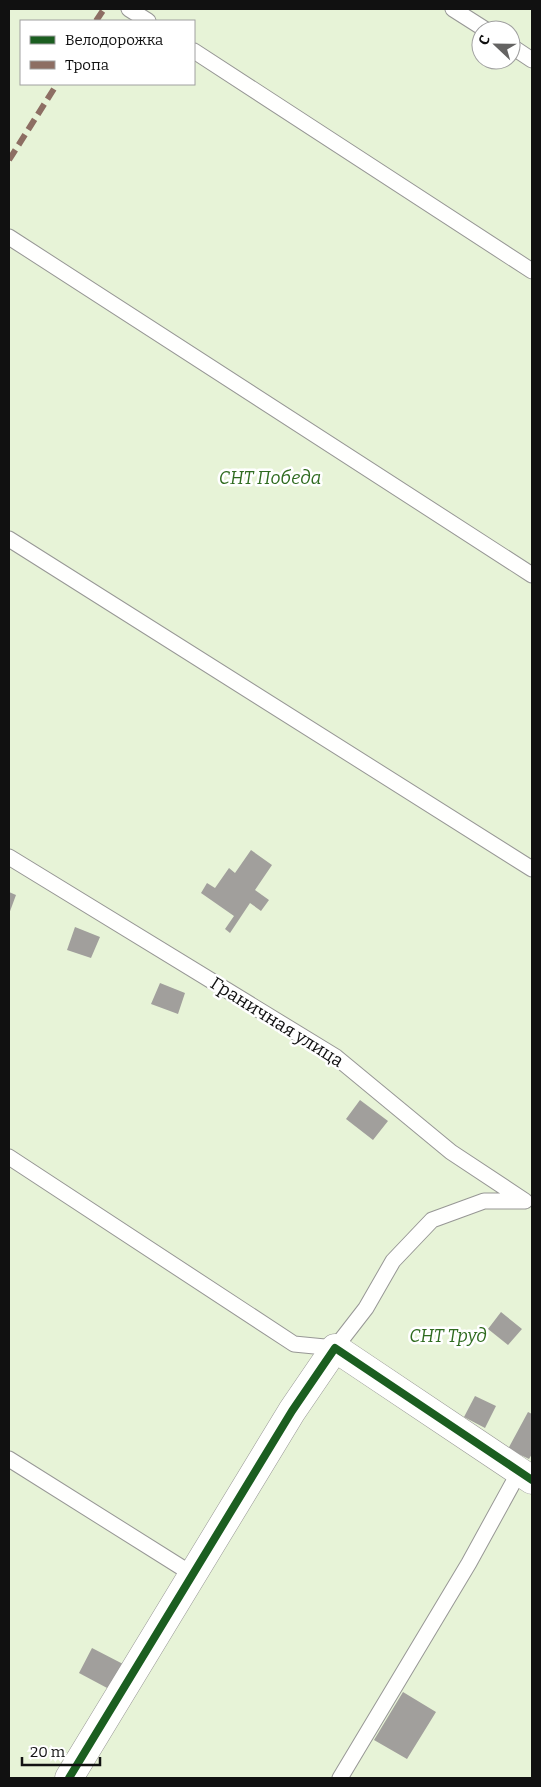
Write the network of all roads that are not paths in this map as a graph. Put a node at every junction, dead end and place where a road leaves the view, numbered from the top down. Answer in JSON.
{"nodes":[{"id":1,"x":129,"y":9,"type":"edge"},
{"id":2,"x":453,"y":9,"type":"edge"},
{"id":3,"x":146,"y":20,"type":"edge"},
{"id":4,"x":471,"y":20,"type":"edge"},
{"id":5,"x":195,"y":52,"type":"edge"},
{"id":6,"x":521,"y":53,"type":"edge"},
{"id":7,"x":532,"y":60,"type":"edge"},
{"id":8,"x":9,"y":237,"type":"edge"},
{"id":9,"x":532,"y":271,"type":"edge"},
{"id":10,"x":9,"y":539,"type":"edge"},
{"id":11,"x":532,"y":575,"type":"edge"},
{"id":12,"x":9,"y":857,"type":"edge"},
{"id":13,"x":532,"y":870,"type":"edge"},
{"id":14,"x":9,"y":1157,"type":"edge"},
{"id":15,"x":529,"y":1204,"type":"edge"},
{"id":16,"x":335,"y":1348,"type":"junction"},
{"id":17,"x":9,"y":1459,"type":"edge"},
{"id":18,"x":526,"y":1476,"type":"edge"},
{"id":19,"x":192,"y":1574,"type":"junction"},
{"id":20,"x":69,"y":1778,"type":"edge"},
{"id":21,"x":340,"y":1778,"type":"edge"}],
"edges":[{"from":1,"to":3,"type":"lane"},
{"from":2,"to":4,"type":"lane"},
{"from":5,"to":9,"type":"lane"},
{"from":6,"to":7,"type":"lane"},
{"from":8,"to":11,"type":"lane"},
{"from":10,"to":13,"type":"lane"},
{"from":12,"to":15,"type":"lane","name":"Граничная улица"},
{"from":14,"to":16,"type":"lane"},
{"from":15,"to":16,"type":"lane"},
{"from":16,"to":18,"type":"street"},
{"from":16,"to":19,"type":"street"},
{"from":17,"to":19,"type":"lane"},
{"from":18,"to":21,"type":"lane"},
{"from":19,"to":20,"type":"street"}]}
